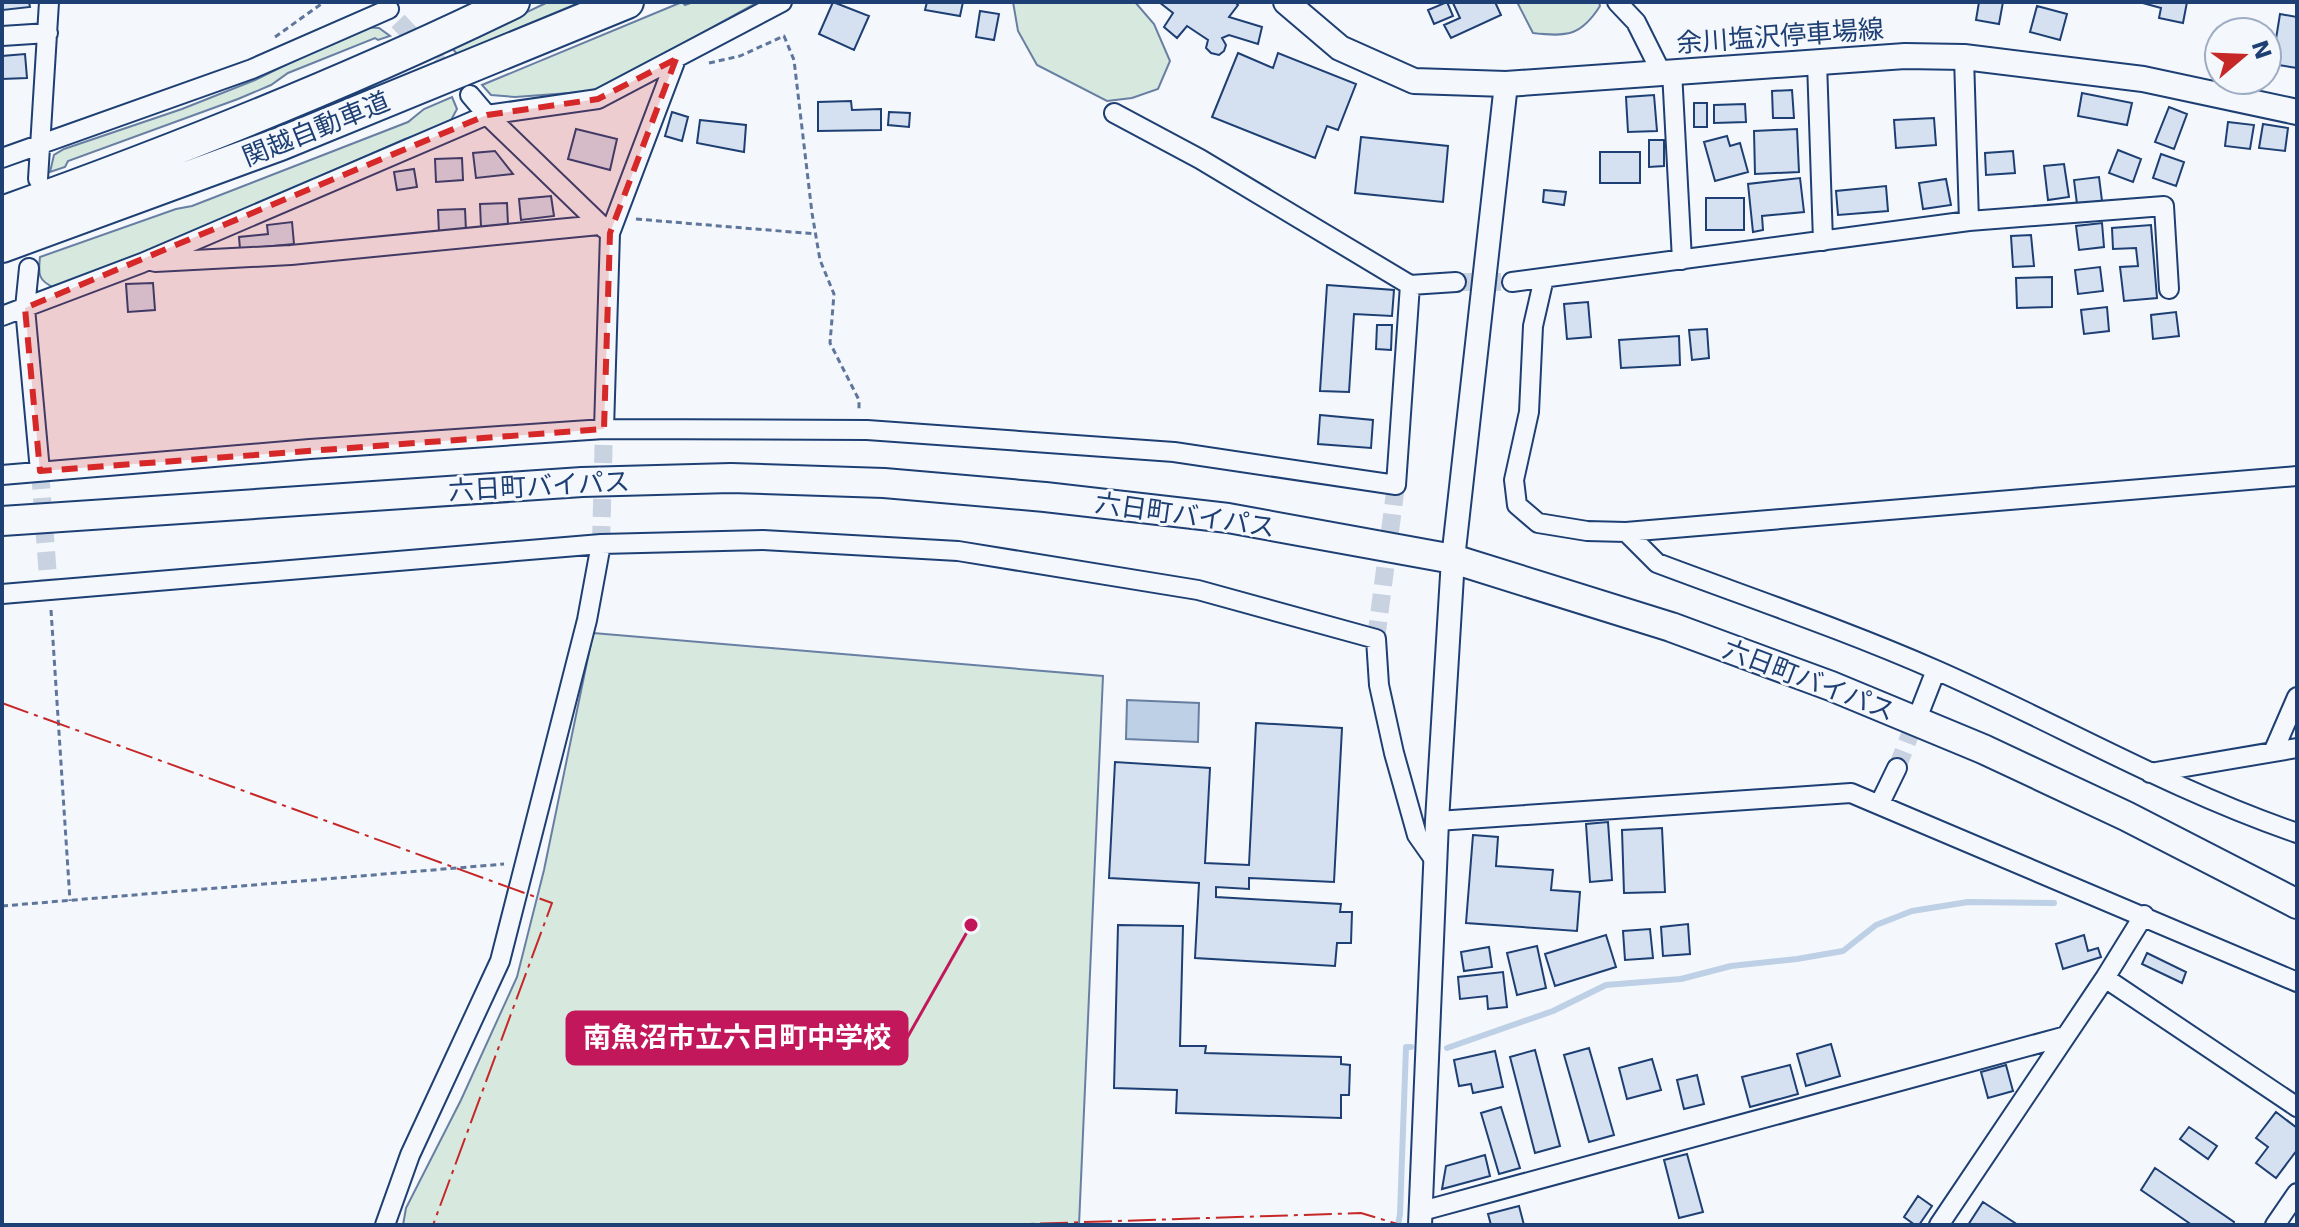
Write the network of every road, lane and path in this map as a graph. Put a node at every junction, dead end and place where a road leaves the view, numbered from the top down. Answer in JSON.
{"nodes":[{"id":1,"x":49,"y":2,"type":"edge"},
{"id":2,"x":324,"y":2,"type":"edge"},
{"id":3,"x":513,"y":2,"type":"edge"},
{"id":4,"x":627,"y":2,"type":"edge"},
{"id":5,"x":782,"y":2,"type":"edge"},
{"id":6,"x":1286,"y":2,"type":"edge"},
{"id":7,"x":1617,"y":2,"type":"edge"},
{"id":8,"x":389,"y":8,"type":"edge"},
{"id":9,"x":48,"y":33,"type":"junction"},
{"id":10,"x":2,"y":36,"type":"edge"},
{"id":11,"x":1964,"y":57,"type":"junction"},
{"id":12,"x":676,"y":59,"type":"junction"},
{"id":13,"x":1817,"y":62,"type":"junction"},
{"id":14,"x":252,"y":69,"type":"junction"},
{"id":15,"x":1667,"y":71,"type":"junction"},
{"id":16,"x":669,"y":81,"type":"junction"},
{"id":17,"x":1506,"y":84,"type":"junction"},
{"id":18,"x":470,"y":95,"type":"tunnel mouth"},
{"id":19,"x":2297,"y":112,"type":"edge"},
{"id":20,"x":1114,"y":113,"type":"dead end"},
{"id":21,"x":487,"y":115,"type":"junction"},
{"id":22,"x":41,"y":146,"type":"junction"},
{"id":23,"x":2,"y":158,"type":"edge"},
{"id":24,"x":38,"y":179,"type":"dead end"},
{"id":25,"x":2,"y":213,"type":"edge"},
{"id":26,"x":1969,"y":221,"type":"junction"},
{"id":27,"x":609,"y":225,"type":"junction"},
{"id":28,"x":816,"y":234,"type":"junction"},
{"id":29,"x":1823,"y":241,"type":"junction"},
{"id":30,"x":2,"y":246,"type":"edge"},
{"id":31,"x":1682,"y":260,"type":"junction"},
{"id":32,"x":142,"y":263,"type":"junction"},
{"id":33,"x":29,"y":268,"type":"dead end"},
{"id":34,"x":1544,"y":278,"type":"junction"},
{"id":35,"x":1456,"y":282,"type":"tunnel mouth"},
{"id":36,"x":1512,"y":282,"type":"tunnel mouth"},
{"id":37,"x":1410,"y":285,"type":"junction"},
{"id":38,"x":2169,"y":289,"type":"dead end"},
{"id":39,"x":25,"y":308,"type":"junction"},
{"id":40,"x":2,"y":316,"type":"edge"},
{"id":41,"x":604,"y":429,"type":"junction"},
{"id":42,"x":867,"y":430,"type":"junction"},
{"id":43,"x":40,"y":471,"type":"junction"},
{"id":44,"x":2,"y":475,"type":"edge"},
{"id":45,"x":2297,"y":476,"type":"edge"},
{"id":46,"x":2,"y":521,"type":"edge"},
{"id":47,"x":1626,"y":532,"type":"junction"},
{"id":48,"x":601,"y":544,"type":"junction"},
{"id":49,"x":1453,"y":559,"type":"junction"},
{"id":50,"x":49,"y":590,"type":"junction"},
{"id":51,"x":2,"y":594,"type":"edge"},
{"id":52,"x":1936,"y":670,"type":"junction"},
{"id":53,"x":2297,"y":697,"type":"edge"},
{"id":54,"x":1920,"y":711,"type":"tunnel mouth"},
{"id":55,"x":2297,"y":748,"type":"edge"},
{"id":56,"x":2274,"y":750,"type":"junction"},
{"id":57,"x":1897,"y":768,"type":"tunnel mouth"},
{"id":58,"x":2150,"y":773,"type":"junction"},
{"id":59,"x":1880,"y":803,"type":"junction"},
{"id":60,"x":1437,"y":821,"type":"junction"},
{"id":61,"x":2297,"y":833,"type":"edge"},
{"id":62,"x":527,"y":862,"type":"junction"},
{"id":63,"x":1436,"y":862,"type":"junction"},
{"id":64,"x":70,"y":901,"type":"junction"},
{"id":65,"x":2297,"y":904,"type":"edge"},
{"id":66,"x":2,"y":906,"type":"edge"},
{"id":67,"x":2144,"y":915,"type":"junction"},
{"id":68,"x":2105,"y":978,"type":"junction"},
{"id":69,"x":2297,"y":982,"type":"edge"},
{"id":70,"x":2066,"y":1036,"type":"junction"},
{"id":71,"x":2297,"y":1107,"type":"edge"},
{"id":72,"x":2297,"y":1193,"type":"edge"},
{"id":73,"x":1421,"y":1218,"type":"edge"},
{"id":74,"x":385,"y":1225,"type":"edge"},
{"id":75,"x":1939,"y":1225,"type":"edge"},
{"id":76,"x":2275,"y":1225,"type":"edge"}],
"edges":[{"from":1,"to":9,"type":"street"},
{"from":2,"to":14,"type":"path"},
{"from":3,"to":25,"type":"highway","name":"関越自動車道"},
{"from":4,"to":30,"type":"highway","name":"関越自動車道"},
{"from":5,"to":12,"type":"street"},
{"from":6,"to":17,"type":"main road","name":"余川塩沢停車場線"},
{"from":7,"to":15,"type":"street"},
{"from":8,"to":14,"type":"street"},
{"from":9,"to":10,"type":"street"},
{"from":9,"to":22,"type":"street"},
{"from":11,"to":13,"type":"main road","name":"余川塩沢停車場線"},
{"from":11,"to":19,"type":"main road","name":"余川塩沢停車場線"},
{"from":11,"to":26,"type":"street"},
{"from":12,"to":16,"type":"street"},
{"from":12,"to":21,"type":"street"},
{"from":13,"to":15,"type":"main road","name":"余川塩沢停車場線"},
{"from":13,"to":29,"type":"street"},
{"from":14,"to":22,"type":"street"},
{"from":15,"to":17,"type":"main road","name":"余川塩沢停車場線"},
{"from":15,"to":31,"type":"street"},
{"from":16,"to":27,"type":"street"},
{"from":16,"to":28,"type":"path"},
{"from":17,"to":49,"type":"street"},
{"from":18,"to":21,"type":"street"},
{"from":20,"to":37,"type":"street"},
{"from":21,"to":27,"type":"street"},
{"from":21,"to":32,"type":"street"},
{"from":22,"to":23,"type":"street"},
{"from":22,"to":24,"type":"street"},
{"from":26,"to":29,"type":"street"},
{"from":26,"to":38,"type":"street"},
{"from":27,"to":28,"type":"path"},
{"from":27,"to":32,"type":"street"},
{"from":27,"to":41,"type":"street"},
{"from":28,"to":42,"type":"path"},
{"from":29,"to":31,"type":"street"},
{"from":31,"to":34,"type":"street"},
{"from":32,"to":39,"type":"street"},
{"from":33,"to":39,"type":"street"},
{"from":34,"to":36,"type":"street"},
{"from":34,"to":47,"type":"street"},
{"from":35,"to":37,"type":"street"},
{"from":37,"to":42,"type":"street"},
{"from":39,"to":40,"type":"street"},
{"from":39,"to":43,"type":"street"},
{"from":41,"to":42,"type":"street"},
{"from":41,"to":43,"type":"street"},
{"from":43,"to":44,"type":"street"},
{"from":45,"to":47,"type":"street"},
{"from":46,"to":49,"type":"highway","name":"六日町バイパス"},
{"from":47,"to":52,"type":"street"},
{"from":48,"to":50,"type":"street"},
{"from":48,"to":62,"type":"street"},
{"from":48,"to":63,"type":"street"},
{"from":49,"to":60,"type":"street"},
{"from":49,"to":65,"type":"highway","name":"六日町バイパス"},
{"from":50,"to":51,"type":"street"},
{"from":50,"to":64,"type":"path"},
{"from":52,"to":54,"type":"street"},
{"from":52,"to":58,"type":"street"},
{"from":53,"to":56,"type":"street"},
{"from":55,"to":56,"type":"street"},
{"from":56,"to":58,"type":"street"},
{"from":57,"to":59,"type":"street"},
{"from":58,"to":61,"type":"street"},
{"from":59,"to":60,"type":"street"},
{"from":59,"to":67,"type":"street"},
{"from":60,"to":63,"type":"street"},
{"from":62,"to":64,"type":"path"},
{"from":62,"to":74,"type":"street"},
{"from":63,"to":73,"type":"street"},
{"from":64,"to":66,"type":"path"},
{"from":67,"to":68,"type":"street"},
{"from":67,"to":69,"type":"street"},
{"from":68,"to":70,"type":"street"},
{"from":68,"to":71,"type":"street"},
{"from":70,"to":73,"type":"street"},
{"from":70,"to":75,"type":"street"},
{"from":72,"to":76,"type":"street"}]}
